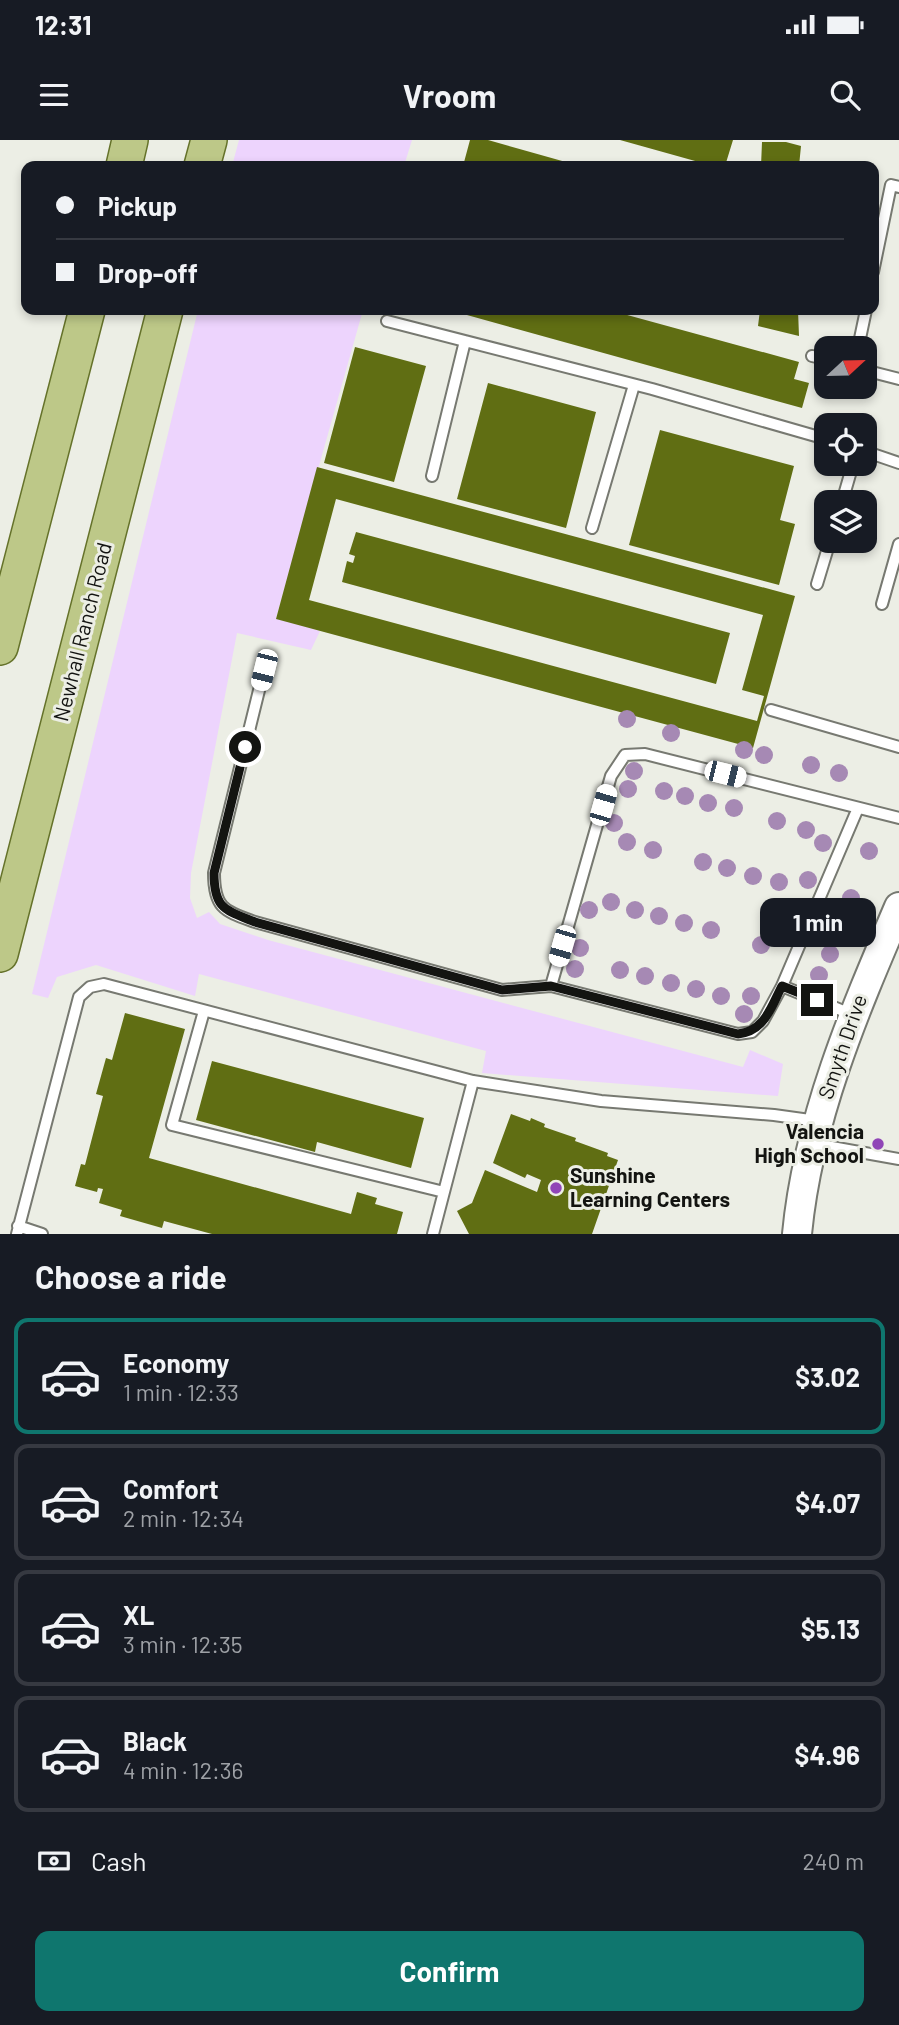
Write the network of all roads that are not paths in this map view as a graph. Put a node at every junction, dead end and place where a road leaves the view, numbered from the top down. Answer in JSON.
{"nodes":[{"id":1,"x":130,"y":140,"type":"edge"},
{"id":2,"x":209,"y":140,"type":"edge"},
{"id":3,"x":125,"y":161,"type":"edge"},
{"id":4,"x":203,"y":161,"type":"edge"},
{"id":5,"x":899,"y":187,"type":"edge"},
{"id":6,"x":879,"y":243,"type":"edge"},
{"id":7,"x":86,"y":315,"type":"edge"},
{"id":8,"x":164,"y":315,"type":"edge"},
{"id":9,"x":865,"y":315,"type":"edge"},
{"id":10,"x":387,"y":321,"type":"dead end"},
{"id":11,"x":861,"y":336,"type":"edge"},
{"id":12,"x":465,"y":341,"type":"junction"},
{"id":13,"x":877,"y":373,"type":"edge"},
{"id":14,"x":899,"y":379,"type":"edge"},
{"id":15,"x":634,"y":385,"type":"junction"},
{"id":16,"x":814,"y":436,"type":"edge"},
{"id":17,"x":877,"y":455,"type":"edge"},
{"id":18,"x":899,"y":463,"type":"edge"},
{"id":19,"x":432,"y":476,"type":"dead end"},
{"id":20,"x":592,"y":528,"type":"dead end"},
{"id":21,"x":899,"y":544,"type":"edge"},
{"id":22,"x":826,"y":553,"type":"edge"},
{"id":23,"x":817,"y":584,"type":"dead end"},
{"id":24,"x":881,"y":604,"type":"dead end"},
{"id":25,"x":0,"y":647,"type":"edge"},
{"id":26,"x":264,"y":670,"type":"dead end"},
{"id":27,"x":771,"y":710,"type":"dead end"},
{"id":28,"x":899,"y":747,"type":"edge"},
{"id":29,"x":858,"y":808,"type":"junction"},
{"id":30,"x":899,"y":818,"type":"edge"},
{"id":31,"x":899,"y":907,"type":"edge"},
{"id":32,"x":0,"y":954,"type":"edge"},
{"id":33,"x":551,"y":986,"type":"junction"},
{"id":34,"x":782,"y":986,"type":"junction"},
{"id":35,"x":204,"y":1012,"type":"junction"},
{"id":36,"x":853,"y":1015,"type":"junction"},
{"id":37,"x":473,"y":1081,"type":"junction"},
{"id":38,"x":815,"y":1132,"type":"junction"},
{"id":39,"x":899,"y":1159,"type":"edge"},
{"id":40,"x":444,"y":1192,"type":"junction"},
{"id":41,"x":18,"y":1230,"type":"edge"},
{"id":42,"x":42,"y":1234,"type":"edge"},
{"id":43,"x":433,"y":1234,"type":"edge"},
{"id":44,"x":797,"y":1234,"type":"edge"}],
"edges":[{"from":1,"to":3,"type":"main road"},
{"from":2,"to":4,"type":"main road"},
{"from":5,"to":6,"type":"lane"},
{"from":7,"to":25,"type":"main road"},
{"from":8,"to":32,"type":"main road","name":"Newhall Ranch Road"},
{"from":9,"to":11,"type":"lane"},
{"from":10,"to":12,"type":"lane"},
{"from":12,"to":15,"type":"lane"},
{"from":12,"to":19,"type":"lane"},
{"from":13,"to":14,"type":"lane"},
{"from":15,"to":16,"type":"lane"},
{"from":15,"to":20,"type":"lane"},
{"from":17,"to":18,"type":"lane"},
{"from":21,"to":24,"type":"lane"},
{"from":22,"to":23,"type":"lane"},
{"from":26,"to":33,"type":"lane"},
{"from":27,"to":28,"type":"lane"},
{"from":29,"to":30,"type":"lane"},
{"from":29,"to":33,"type":"lane"},
{"from":29,"to":34,"type":"lane"},
{"from":31,"to":36,"type":"street","name":"Smyth Drive"},
{"from":33,"to":34,"type":"lane"},
{"from":34,"to":36,"type":"lane"},
{"from":35,"to":37,"type":"lane"},
{"from":35,"to":40,"type":"lane"},
{"from":35,"to":41,"type":"lane"},
{"from":36,"to":38,"type":"street","name":"Smyth Drive"},
{"from":37,"to":38,"type":"lane"},
{"from":37,"to":40,"type":"lane"},
{"from":38,"to":39,"type":"lane"},
{"from":38,"to":44,"type":"street","name":"Smyth Drive"},
{"from":40,"to":43,"type":"lane"},
{"from":41,"to":42,"type":"lane"}]}
